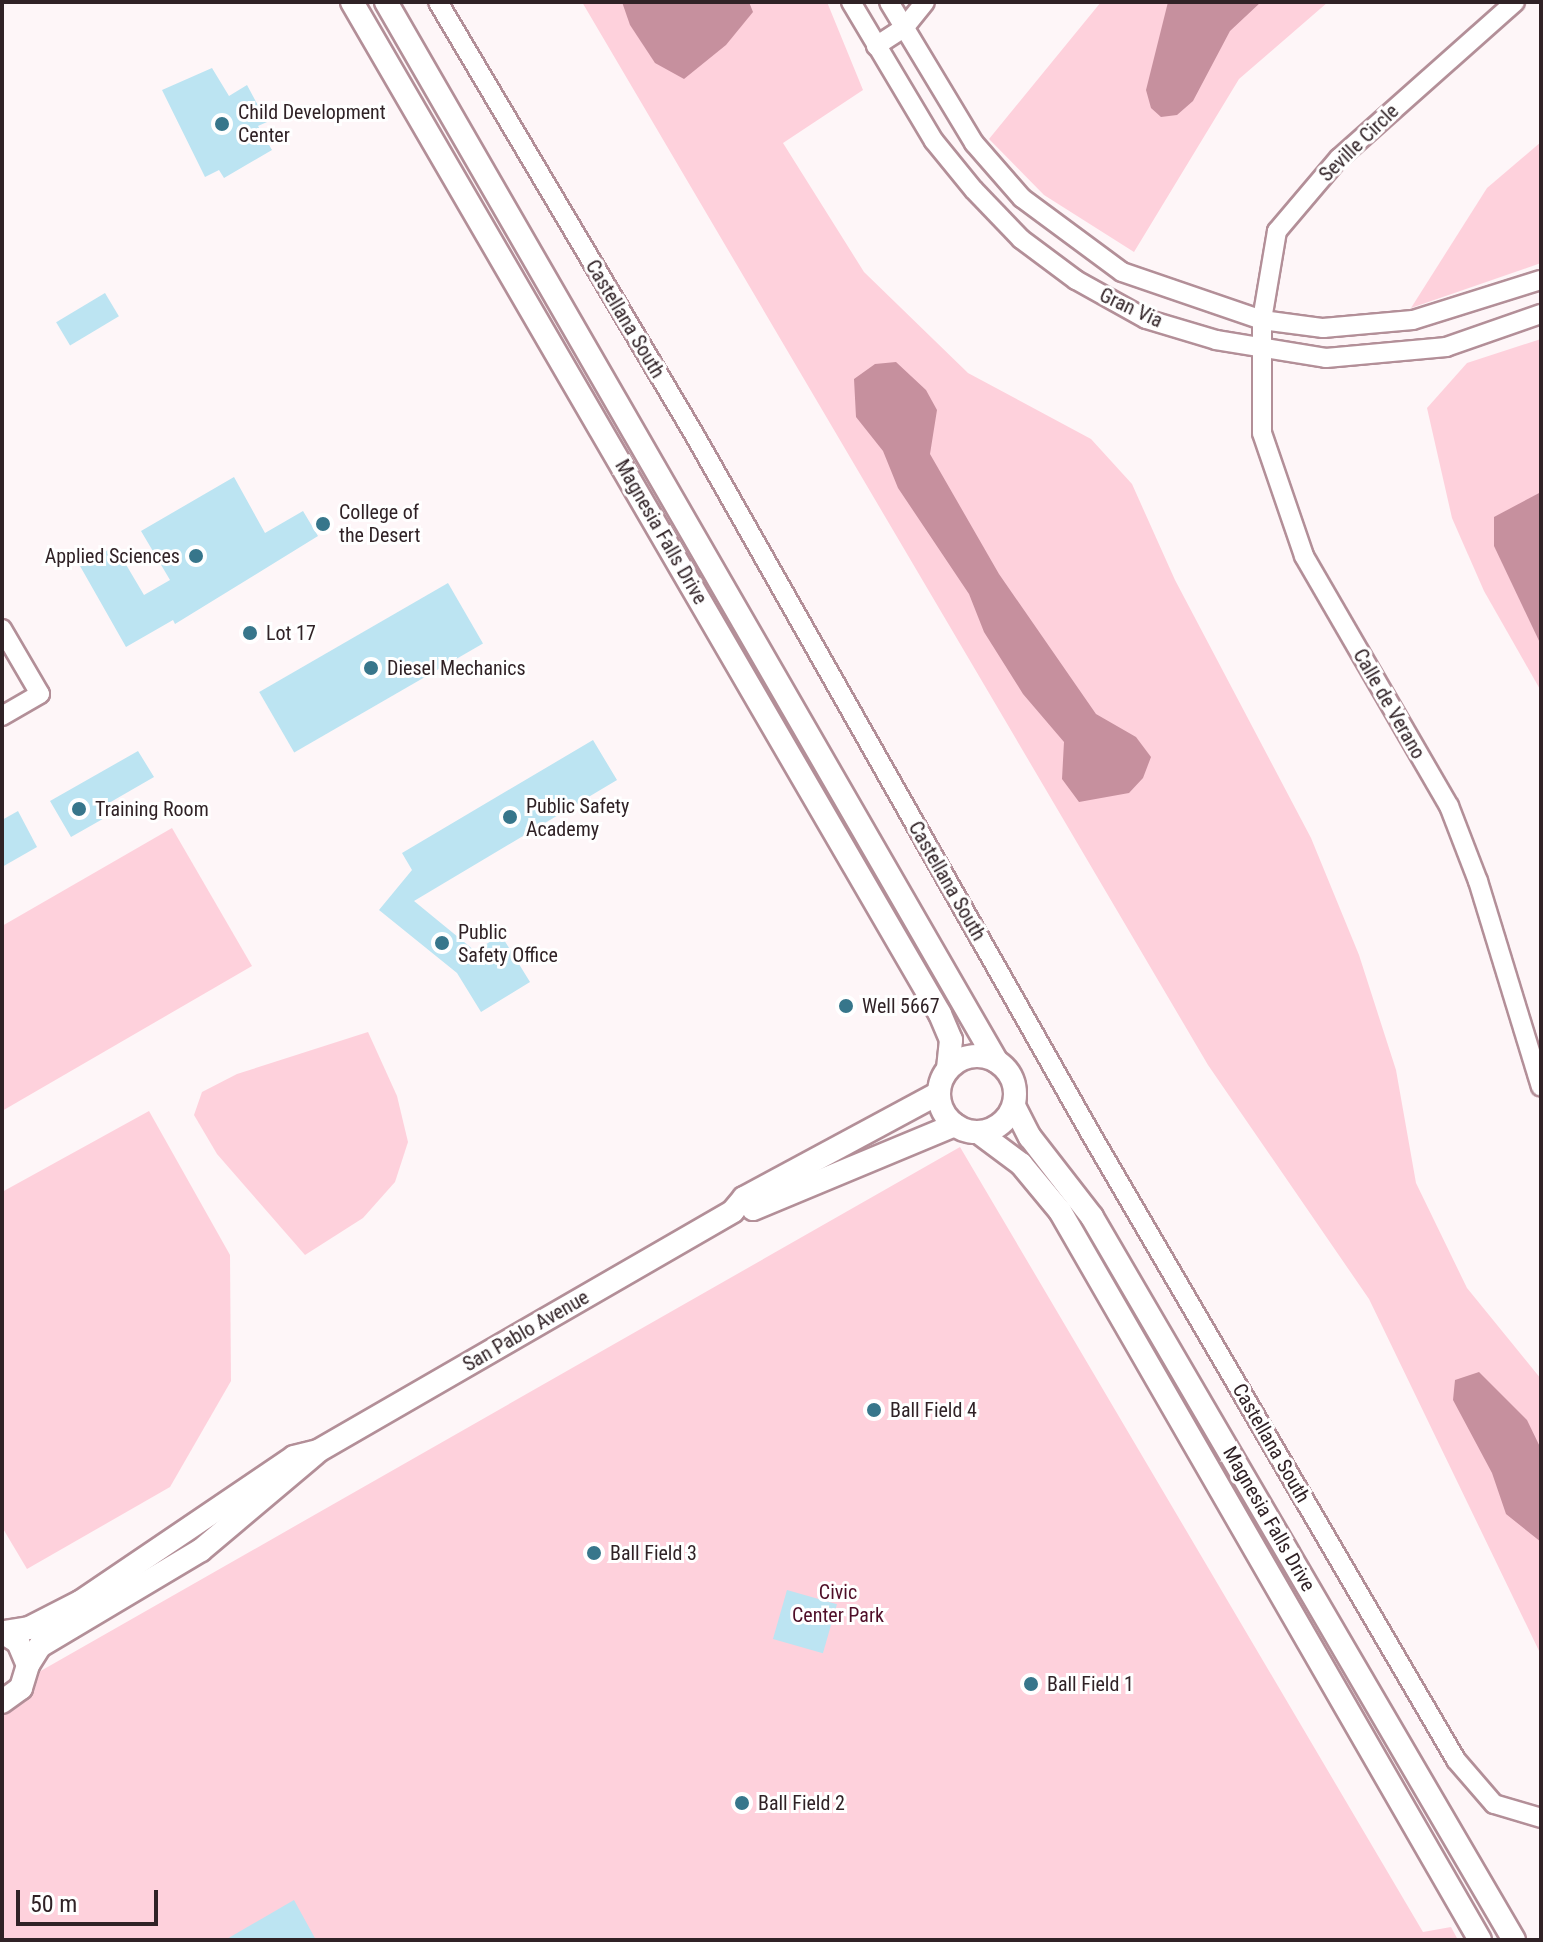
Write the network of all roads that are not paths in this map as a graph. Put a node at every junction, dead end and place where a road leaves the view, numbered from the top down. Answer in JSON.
{"nodes":[{"id":1,"x":352,"y":2,"type":"edge"},
{"id":2,"x":386,"y":2,"type":"edge"},
{"id":3,"x":438,"y":2,"type":"edge"},
{"id":4,"x":851,"y":2,"type":"edge"},
{"id":5,"x":889,"y":2,"type":"edge"},
{"id":6,"x":925,"y":2,"type":"edge"},
{"id":7,"x":1515,"y":2,"type":"edge"},
{"id":8,"x":904,"y":28,"type":"junction"},
{"id":9,"x":876,"y":46,"type":"junction"},
{"id":10,"x":1541,"y":280,"type":"edge"},
{"id":11,"x":1541,"y":314,"type":"edge"},
{"id":12,"x":1262,"y":320,"type":"junction"},
{"id":13,"x":1262,"y":347,"type":"junction"},
{"id":14,"x":2,"y":629,"type":"edge"},
{"id":15,"x":2,"y":716,"type":"edge"},
{"id":16,"x":997,"y":1062,"type":"junction"},
{"id":17,"x":948,"y":1069,"type":"junction"},
{"id":18,"x":1541,"y":1087,"type":"edge"},
{"id":19,"x":939,"y":1093,"type":"junction"},
{"id":20,"x":1014,"y":1106,"type":"junction"},
{"id":21,"x":955,"y":1125,"type":"junction"},
{"id":22,"x":978,"y":1132,"type":"junction"},
{"id":23,"x":733,"y":1211,"type":"junction"},
{"id":24,"x":318,"y":1451,"type":"junction"},
{"id":25,"x":3,"y":1632,"type":"edge"},
{"id":26,"x":28,"y":1665,"type":"junction"},
{"id":27,"x":2,"y":1702,"type":"edge"},
{"id":28,"x":1541,"y":1818,"type":"edge"},
{"id":29,"x":1450,"y":1891,"type":"junction"},
{"id":30,"x":1480,"y":1940,"type":"edge"},
{"id":31,"x":1499,"y":1940,"type":"edge"},
{"id":32,"x":1514,"y":1940,"type":"edge"}],
"edges":[{"from":1,"to":17,"type":"street","name":"Magnesia Falls Drive"},
{"from":2,"to":16,"type":"street","name":"Magnesia Falls Drive"},
{"from":3,"to":28,"type":"street","name":"Castellana South"},
{"from":4,"to":9,"type":"street","name":"Gran Via"},
{"from":5,"to":8,"type":"street","name":"Gran Via"},
{"from":6,"to":8,"type":"street"},
{"from":7,"to":12,"type":"street","name":"Seville Circle"},
{"from":8,"to":9,"type":"street"},
{"from":8,"to":12,"type":"street","name":"Gran Via"},
{"from":9,"to":13,"type":"street","name":"Gran Via"},
{"from":10,"to":12,"type":"street","name":"Gran Via"},
{"from":11,"to":13,"type":"street","name":"Gran Via"},
{"from":12,"to":13,"type":"street","name":"Calle de Verano"},
{"from":13,"to":18,"type":"street","name":"Calle de Verano"},
{"from":14,"to":15,"type":"street"},
{"from":16,"to":17,"type":"street"},
{"from":16,"to":20,"type":"street"},
{"from":17,"to":19,"type":"street"},
{"from":19,"to":21,"type":"street"},
{"from":19,"to":23,"type":"street","name":"San Pablo Avenue"},
{"from":20,"to":22,"type":"street"},
{"from":20,"to":32,"type":"street","name":"Magnesia Falls Drive"},
{"from":21,"to":22,"type":"street"},
{"from":21,"to":23,"type":"street","name":"San Pablo Avenue"},
{"from":22,"to":29,"type":"street","name":"Magnesia Falls Drive"},
{"from":23,"to":24,"type":"street","name":"San Pablo Avenue"},
{"from":24,"to":25,"type":"street","name":"San Pablo Avenue"},
{"from":24,"to":26,"type":"street","name":"San Pablo Avenue"},
{"from":25,"to":26,"type":"street"},
{"from":26,"to":27,"type":"street","name":"San Pablo Avenue"},
{"from":29,"to":30,"type":"street","name":"Magnesia Falls Drive"},
{"from":29,"to":31,"type":"street"}]}
